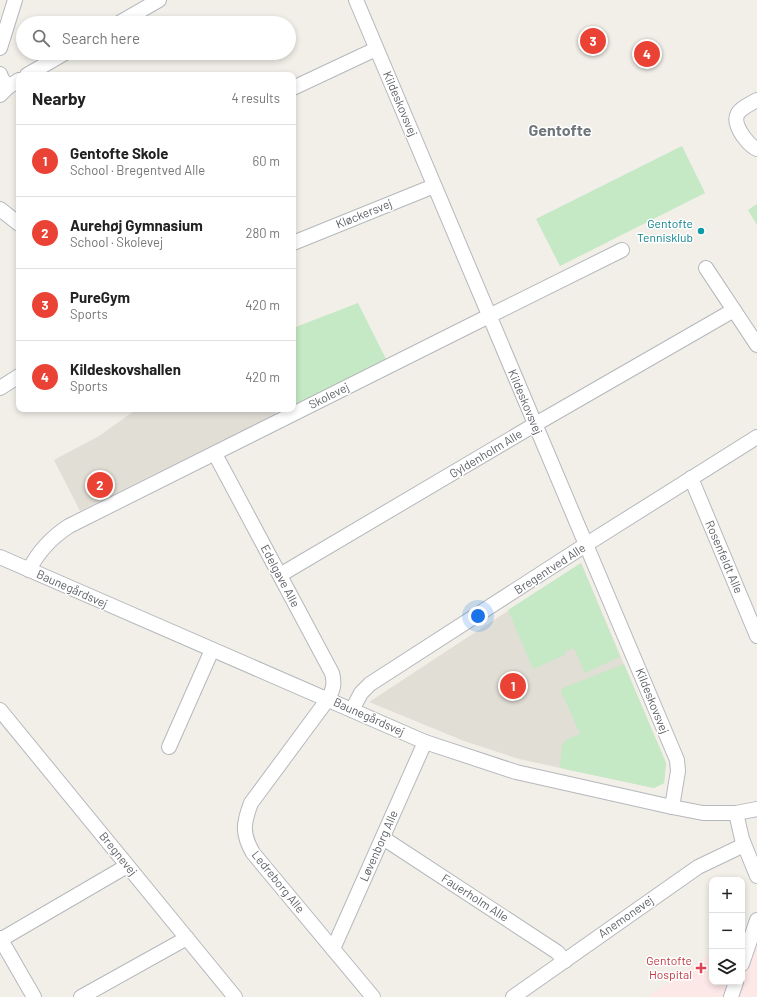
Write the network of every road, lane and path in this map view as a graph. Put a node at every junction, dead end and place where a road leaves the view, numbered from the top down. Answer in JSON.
{"nodes":[{"id":1,"x":15,"y":0,"type":"edge"},
{"id":2,"x":159,"y":0,"type":"edge"},
{"id":3,"x":356,"y":0,"type":"edge"},
{"id":4,"x":130,"y":16,"type":"edge"},
{"id":5,"x":0,"y":48,"type":"edge"},
{"id":6,"x":376,"y":49,"type":"junction"},
{"id":7,"x":54,"y":60,"type":"edge"},
{"id":8,"x":32,"y":72,"type":"edge"},
{"id":9,"x":0,"y":74,"type":"edge"},
{"id":10,"x":9,"y":87,"type":"edge"},
{"id":11,"x":296,"y":87,"type":"edge"},
{"id":12,"x":757,"y":100,"type":"edge"},
{"id":13,"x":757,"y":149,"type":"edge"},
{"id":14,"x":434,"y":186,"type":"junction"},
{"id":15,"x":0,"y":209,"type":"edge"},
{"id":16,"x":16,"y":222,"type":"edge"},
{"id":17,"x":296,"y":242,"type":"edge"},
{"id":18,"x":622,"y":250,"type":"dead end"},
{"id":19,"x":706,"y":268,"type":"dead end"},
{"id":20,"x":734,"y":310,"type":"junction"},
{"id":21,"x":489,"y":316,"type":"junction"},
{"id":22,"x":757,"y":345,"type":"edge"},
{"id":23,"x":16,"y":378,"type":"edge"},
{"id":24,"x":0,"y":388,"type":"edge"},
{"id":25,"x":534,"y":425,"type":"junction"},
{"id":26,"x":757,"y":437,"type":"edge"},
{"id":27,"x":214,"y":454,"type":"junction"},
{"id":28,"x":691,"y":478,"type":"junction"},
{"id":29,"x":586,"y":545,"type":"junction"},
{"id":30,"x":0,"y":557,"type":"edge"},
{"id":31,"x":29,"y":570,"type":"junction"},
{"id":32,"x":280,"y":575,"type":"junction"},
{"id":33,"x":757,"y":636,"type":"edge"},
{"id":34,"x":212,"y":650,"type":"junction"},
{"id":35,"x":328,"y":699,"type":"junction"},
{"id":36,"x":0,"y":710,"type":"edge"},
{"id":37,"x":352,"y":710,"type":"junction"},
{"id":38,"x":425,"y":742,"type":"junction"},
{"id":39,"x":169,"y":747,"type":"dead end"},
{"id":40,"x":672,"y":807,"type":"junction"},
{"id":41,"x":757,"y":809,"type":"edge"},
{"id":42,"x":736,"y":813,"type":"junction"},
{"id":43,"x":382,"y":838,"type":"junction"},
{"id":44,"x":744,"y":846,"type":"junction"},
{"id":45,"x":128,"y":866,"type":"junction"},
{"id":46,"x":757,"y":876,"type":"edge"},
{"id":47,"x":757,"y":920,"type":"edge"},
{"id":48,"x":187,"y":938,"type":"junction"},
{"id":49,"x":0,"y":939,"type":"edge"},
{"id":50,"x":333,"y":949,"type":"junction"},
{"id":51,"x":745,"y":955,"type":"edge"},
{"id":52,"x":565,"y":960,"type":"junction"},
{"id":53,"x":735,"y":985,"type":"edge"},
{"id":54,"x":34,"y":997,"type":"edge"},
{"id":55,"x":81,"y":997,"type":"edge"},
{"id":56,"x":235,"y":997,"type":"edge"},
{"id":57,"x":373,"y":997,"type":"edge"},
{"id":58,"x":513,"y":997,"type":"edge"},
{"id":59,"x":731,"y":997,"type":"edge"}],
"edges":[{"from":1,"to":5,"type":"street"},
{"from":2,"to":4,"type":"street"},
{"from":3,"to":6,"type":"street","name":"Kildeskovsvej"},
{"from":6,"to":11,"type":"street"},
{"from":6,"to":14,"type":"street","name":"Kildeskovsvej"},
{"from":7,"to":8,"type":"street"},
{"from":9,"to":10,"type":"street"},
{"from":12,"to":13,"type":"street"},
{"from":14,"to":17,"type":"street","name":"Kløckersvej"},
{"from":14,"to":21,"type":"street","name":"Kildeskovsvej"},
{"from":15,"to":16,"type":"street"},
{"from":18,"to":21,"type":"street","name":"Skolevej"},
{"from":19,"to":20,"type":"street"},
{"from":20,"to":22,"type":"street"},
{"from":20,"to":25,"type":"street","name":"Gyldenholm Alle"},
{"from":21,"to":25,"type":"street","name":"Kildeskovsvej"},
{"from":21,"to":27,"type":"street","name":"Skolevej"},
{"from":23,"to":24,"type":"street"},
{"from":25,"to":29,"type":"street","name":"Kildeskovsvej"},
{"from":25,"to":32,"type":"street","name":"Gyldenholm Alle"},
{"from":26,"to":28,"type":"street","name":"Bregentved Alle"},
{"from":27,"to":31,"type":"street","name":"Skolevej"},
{"from":27,"to":32,"type":"street","name":"Edelgave Alle"},
{"from":28,"to":29,"type":"street","name":"Bregentved Alle"},
{"from":28,"to":33,"type":"street","name":"Rosenfeldt Alle"},
{"from":29,"to":37,"type":"street","name":"Bregentved Alle"},
{"from":29,"to":40,"type":"street","name":"Kildeskovsvej"},
{"from":30,"to":31,"type":"street","name":"Baunegårdsvej"},
{"from":31,"to":34,"type":"street","name":"Baunegårdsvej"},
{"from":32,"to":35,"type":"street","name":"Edelgave Alle"},
{"from":34,"to":35,"type":"street","name":"Baunegårdsvej"},
{"from":34,"to":39,"type":"street"},
{"from":35,"to":37,"type":"street","name":"Baunegårdsvej"},
{"from":35,"to":50,"type":"street","name":"Ledreborg Alle"},
{"from":36,"to":45,"type":"street","name":"Bregnevej"},
{"from":37,"to":38,"type":"street","name":"Baunegårdsvej"},
{"from":38,"to":40,"type":"street","name":"Baunegårdsvej"},
{"from":38,"to":43,"type":"street","name":"Løvenborg Alle"},
{"from":40,"to":42,"type":"street","name":"Baunegårdsvej"},
{"from":41,"to":42,"type":"street","name":"Baunegårdsvej"},
{"from":42,"to":44,"type":"street"},
{"from":43,"to":50,"type":"street","name":"Løvenborg Alle"},
{"from":43,"to":52,"type":"street","name":"Fauerholm Alle"},
{"from":44,"to":46,"type":"street"},
{"from":44,"to":52,"type":"street","name":"Anemonevej"},
{"from":45,"to":48,"type":"street","name":"Bregnevej"},
{"from":45,"to":49,"type":"street"},
{"from":47,"to":51,"type":"street"},
{"from":48,"to":55,"type":"street"},
{"from":48,"to":56,"type":"street","name":"Bregnevej"},
{"from":49,"to":54,"type":"street"},
{"from":50,"to":57,"type":"street","name":"Ledreborg Alle"},
{"from":52,"to":58,"type":"street","name":"Anemonevej"},
{"from":53,"to":59,"type":"street"}]}
